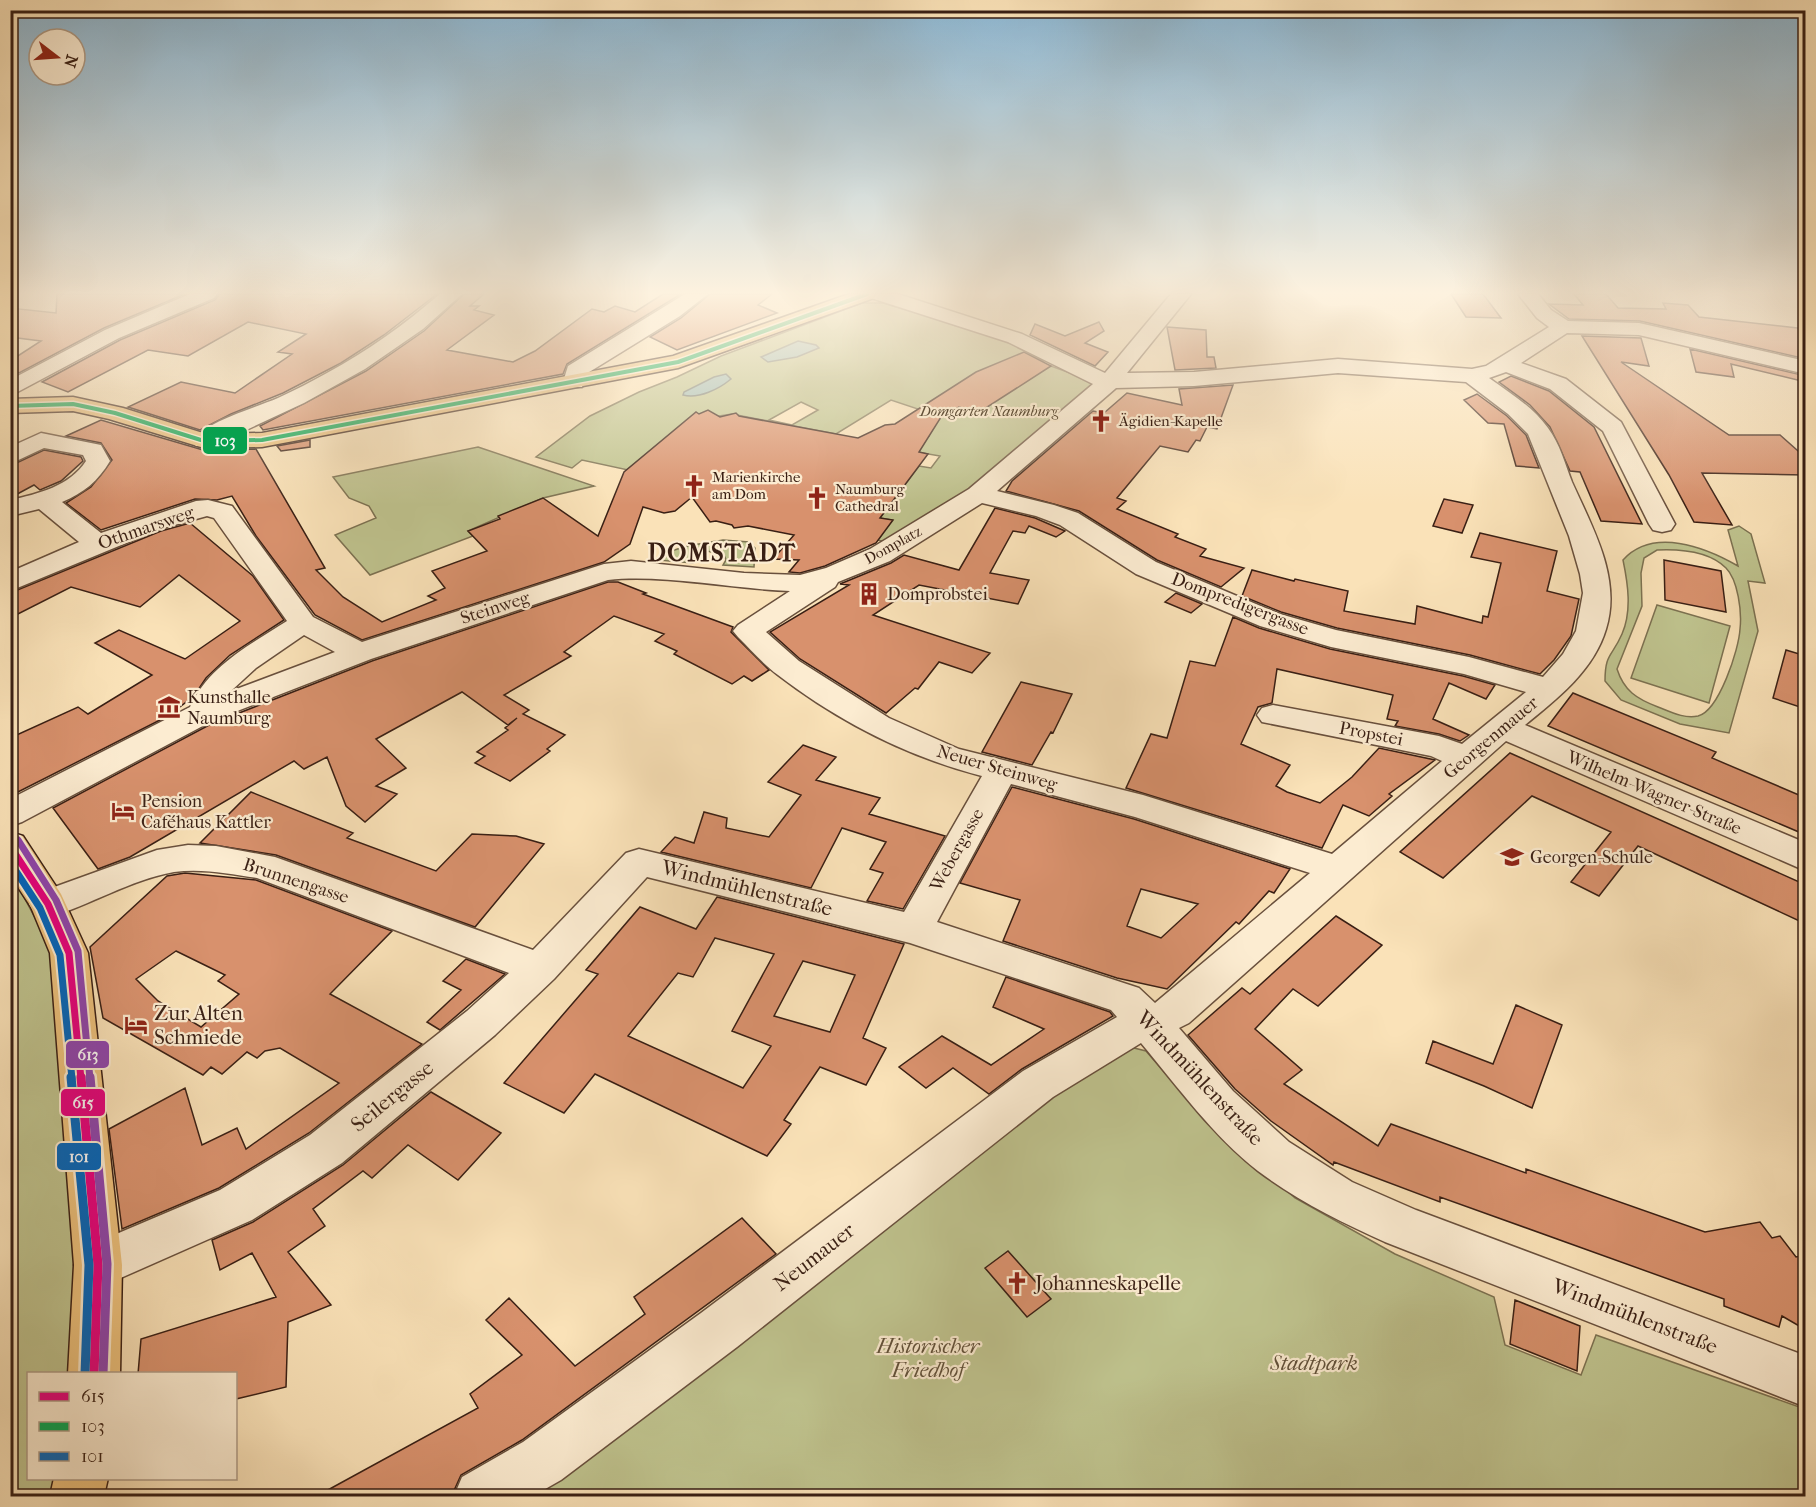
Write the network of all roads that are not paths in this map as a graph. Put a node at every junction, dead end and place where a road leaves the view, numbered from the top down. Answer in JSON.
{"nodes":[{"id":1,"x":56,"y":364,"type":"edge"},
{"id":2,"x":357,"y":364,"type":"edge"},
{"id":3,"x":586,"y":364,"type":"edge"},
{"id":4,"x":666,"y":364,"type":"edge"},
{"id":5,"x":1068,"y":364,"type":"edge"},
{"id":6,"x":1123,"y":364,"type":"edge"},
{"id":7,"x":1505,"y":364,"type":"joint"},
{"id":8,"x":1790,"y":364,"type":"edge"},
{"id":9,"x":1806,"y":368,"type":"edge"},
{"id":10,"x":1472,"y":376,"type":"junction"},
{"id":11,"x":574,"y":382,"type":"junction"},
{"id":12,"x":1108,"y":383,"type":"junction"},
{"id":13,"x":10,"y":389,"type":"edge"},
{"id":14,"x":10,"y":406,"type":"edge"},
{"id":15,"x":204,"y":441,"type":"junction"},
{"id":16,"x":10,"y":457,"type":"edge"},
{"id":17,"x":978,"y":494,"type":"junction"},
{"id":18,"x":44,"y":500,"type":"junction"},
{"id":19,"x":10,"y":508,"type":"edge"},
{"id":20,"x":1662,"y":524,"type":"dead end"},
{"id":21,"x":98,"y":544,"type":"junction"},
{"id":22,"x":631,"y":569,"type":"joint"},
{"id":23,"x":836,"y":574,"type":"junction"},
{"id":24,"x":10,"y":583,"type":"edge"},
{"id":25,"x":303,"y":622,"type":"junction"},
{"id":26,"x":360,"y":653,"type":"junction"},
{"id":27,"x":1550,"y":689,"type":"junction"},
{"id":28,"x":203,"y":713,"type":"junction"},
{"id":29,"x":1273,"y":715,"type":"dead end"},
{"id":30,"x":1502,"y":727,"type":"junction"},
{"id":31,"x":1467,"y":759,"type":"junction"},
{"id":32,"x":1001,"y":772,"type":"junction"},
{"id":33,"x":10,"y":814,"type":"edge"},
{"id":34,"x":10,"y":845,"type":"edge"},
{"id":35,"x":1806,"y":858,"type":"edge"},
{"id":36,"x":639,"y":862,"type":"joint"},
{"id":37,"x":1338,"y":869,"type":"junction"},
{"id":38,"x":48,"y":904,"type":"junction"},
{"id":39,"x":914,"y":929,"type":"junction"},
{"id":40,"x":540,"y":968,"type":"junction"},
{"id":41,"x":1150,"y":1024,"type":"junction"},
{"id":42,"x":98,"y":1265,"type":"junction"},
{"id":43,"x":94,"y":1372,"type":"edge"},
{"id":44,"x":1806,"y":1382,"type":"edge"},
{"id":45,"x":81,"y":1480,"type":"edge"},
{"id":46,"x":77,"y":1497,"type":"edge"},
{"id":47,"x":481,"y":1497,"type":"edge"}],
"edges":[{"from":1,"to":13,"type":"street"},
{"from":2,"to":15,"type":"street"},
{"from":3,"to":11,"type":"street"},
{"from":4,"to":11,"type":"main road"},
{"from":5,"to":12,"type":"street"},
{"from":6,"to":12,"type":"street","name":"Domplatz"},
{"from":7,"to":10,"type":"street"},
{"from":7,"to":20,"type":"street"},
{"from":8,"to":9,"type":"street"},
{"from":10,"to":12,"type":"street"},
{"from":10,"to":27,"type":"street","name":"Georgenmauer"},
{"from":11,"to":15,"type":"main road"},
{"from":12,"to":17,"type":"street","name":"Domplatz"},
{"from":14,"to":15,"type":"main road"},
{"from":16,"to":18,"type":"street"},
{"from":17,"to":23,"type":"street","name":"Domplatz"},
{"from":17,"to":27,"type":"street","name":"Dompredigergasse"},
{"from":18,"to":19,"type":"street"},
{"from":18,"to":21,"type":"street"},
{"from":21,"to":24,"type":"street","name":"Othmarsweg"},
{"from":21,"to":25,"type":"street","name":"Othmarsweg"},
{"from":22,"to":23,"type":"street","name":"Domplatz"},
{"from":22,"to":26,"type":"street","name":"Steinweg"},
{"from":23,"to":32,"type":"street","name":"Neuer Steinweg"},
{"from":25,"to":26,"type":"street"},
{"from":25,"to":28,"type":"street"},
{"from":26,"to":28,"type":"street","name":"Steinweg"},
{"from":27,"to":30,"type":"street","name":"Georgenmauer"},
{"from":28,"to":33,"type":"street","name":"Steinweg"},
{"from":29,"to":31,"type":"street","name":"Propstei"},
{"from":30,"to":31,"type":"street","name":"Georgenmauer"},
{"from":30,"to":35,"type":"street","name":"Wilhelm-Wagner-Straße"},
{"from":31,"to":37,"type":"street","name":"Georgenmauer"},
{"from":32,"to":37,"type":"street","name":"Neuer Steinweg"},
{"from":32,"to":39,"type":"street","name":"Webergasse"},
{"from":34,"to":38,"type":"main road"},
{"from":36,"to":39,"type":"street","name":"Windmühlenstraße"},
{"from":36,"to":40,"type":"street","name":"Seilergasse"},
{"from":37,"to":41,"type":"street","name":"Georgenmauer"},
{"from":38,"to":40,"type":"street","name":"Brunnengasse"},
{"from":38,"to":42,"type":"main road"},
{"from":39,"to":41,"type":"street","name":"Windmühlenstraße"},
{"from":40,"to":42,"type":"street","name":"Seilergasse"},
{"from":41,"to":44,"type":"street","name":"Windmühlenstraße"},
{"from":41,"to":47,"type":"street","name":"Neumauer"},
{"from":42,"to":43,"type":"main road"},
{"from":45,"to":46,"type":"main road"}]}
